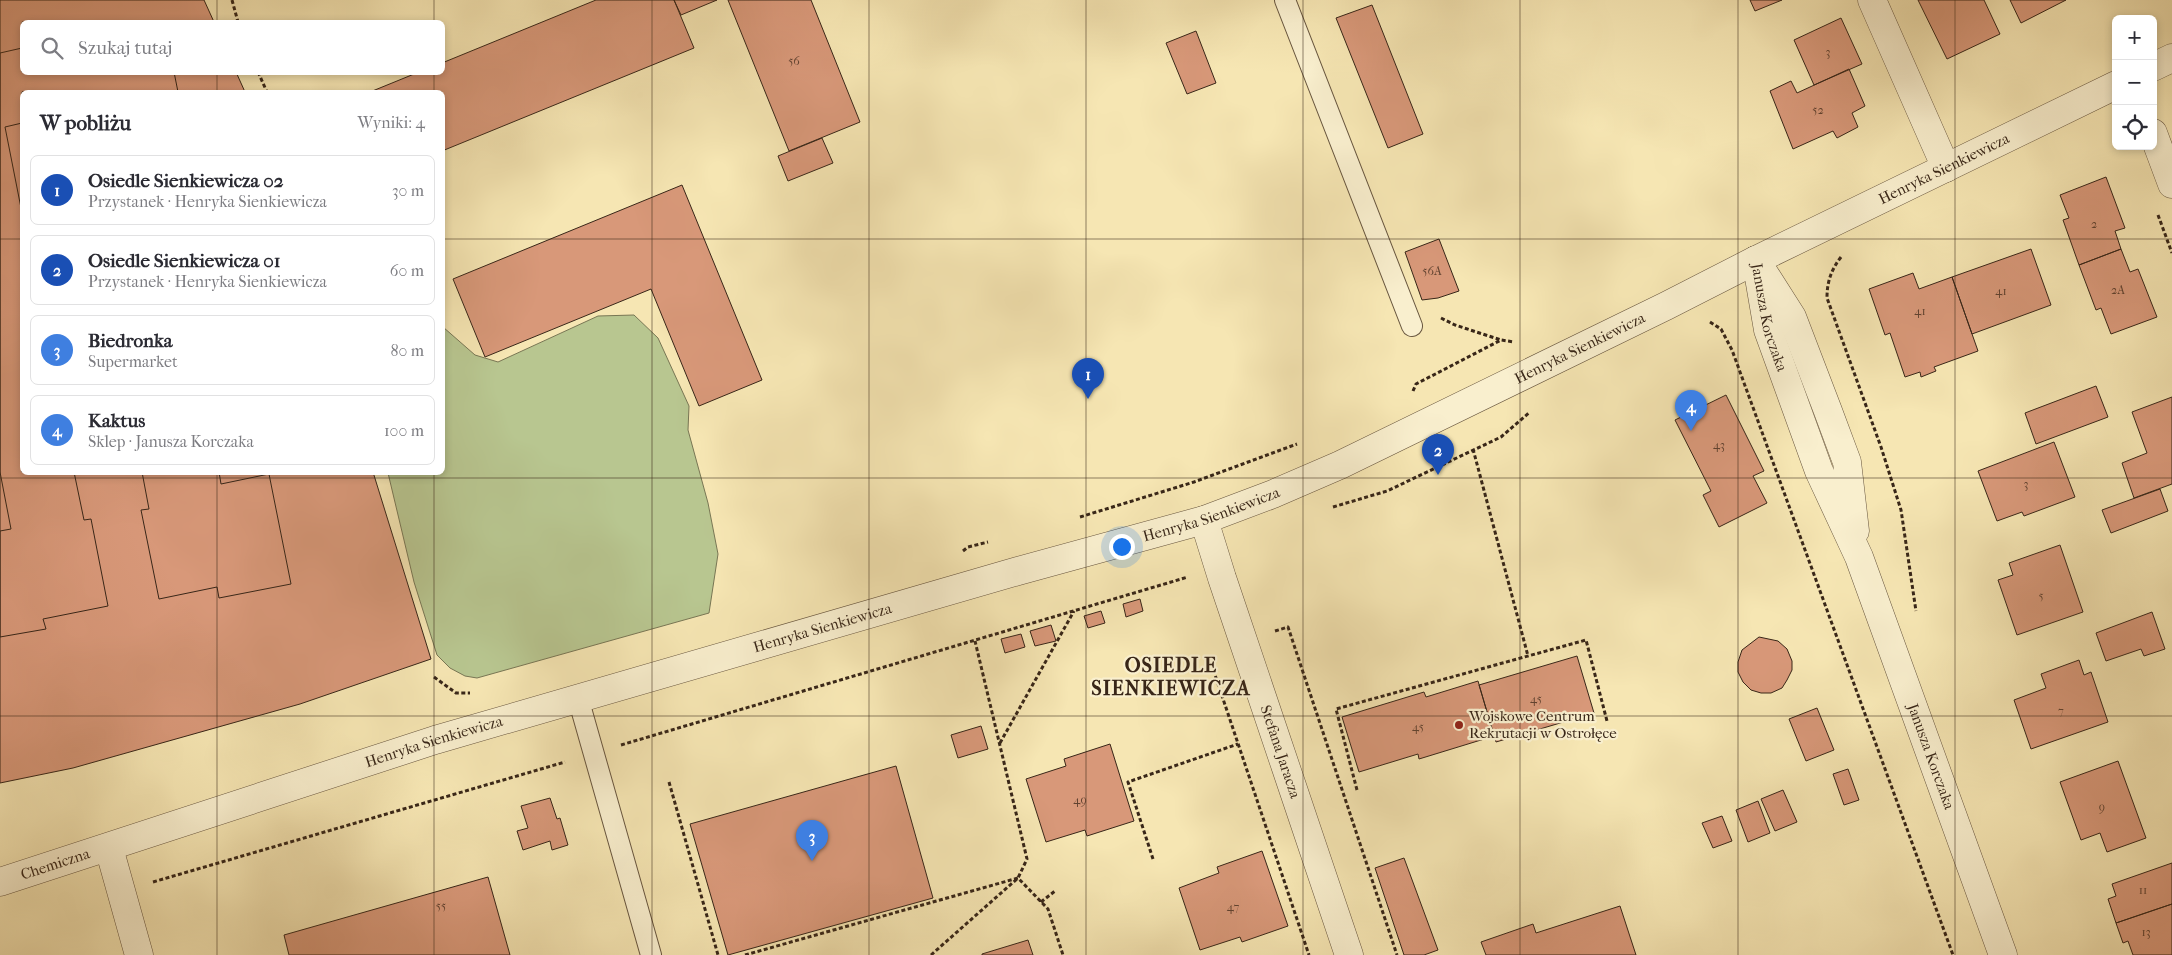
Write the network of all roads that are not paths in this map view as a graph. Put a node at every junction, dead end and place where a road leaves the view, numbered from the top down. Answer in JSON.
{"nodes":[{"id":1,"x":1285,"y":0,"type":"edge"},
{"id":2,"x":1872,"y":0,"type":"edge"},
{"id":3,"x":2172,"y":58,"type":"edge"},
{"id":4,"x":2157,"y":65,"type":"edge"},
{"id":5,"x":2112,"y":87,"type":"edge"},
{"id":6,"x":2157,"y":144,"type":"edge"},
{"id":7,"x":1946,"y":168,"type":"junction"},
{"id":8,"x":2172,"y":184,"type":"edge"},
{"id":9,"x":1756,"y":260,"type":"junction"},
{"id":10,"x":1412,"y":326,"type":"dead end"},
{"id":11,"x":1204,"y":520,"type":"junction"},
{"id":12,"x":578,"y":698,"type":"junction"},
{"id":13,"x":109,"y":848,"type":"junction"},
{"id":14,"x":0,"y":882,"type":"edge"},
{"id":15,"x":139,"y":955,"type":"edge"},
{"id":16,"x":651,"y":955,"type":"edge"},
{"id":17,"x":1349,"y":955,"type":"edge"},
{"id":18,"x":2003,"y":955,"type":"edge"}],
"edges":[{"from":1,"to":10,"type":"lane"},
{"from":2,"to":7,"type":"street"},
{"from":3,"to":4,"type":"street"},
{"from":5,"to":7,"type":"street","name":"Henryka Sienkiewicza"},
{"from":6,"to":8,"type":"street"},
{"from":7,"to":9,"type":"street","name":"Henryka Sienkiewicza"},
{"from":9,"to":11,"type":"street","name":"Henryka Sienkiewicza"},
{"from":9,"to":18,"type":"street","name":"Janusza Korczaka"},
{"from":11,"to":12,"type":"street","name":"Henryka Sienkiewicza"},
{"from":11,"to":17,"type":"street","name":"Stefana Jaracza"},
{"from":12,"to":13,"type":"street","name":"Henryka Sienkiewicza"},
{"from":12,"to":16,"type":"lane"},
{"from":13,"to":14,"type":"street","name":"Chemiczna"},
{"from":13,"to":15,"type":"street"}]}
